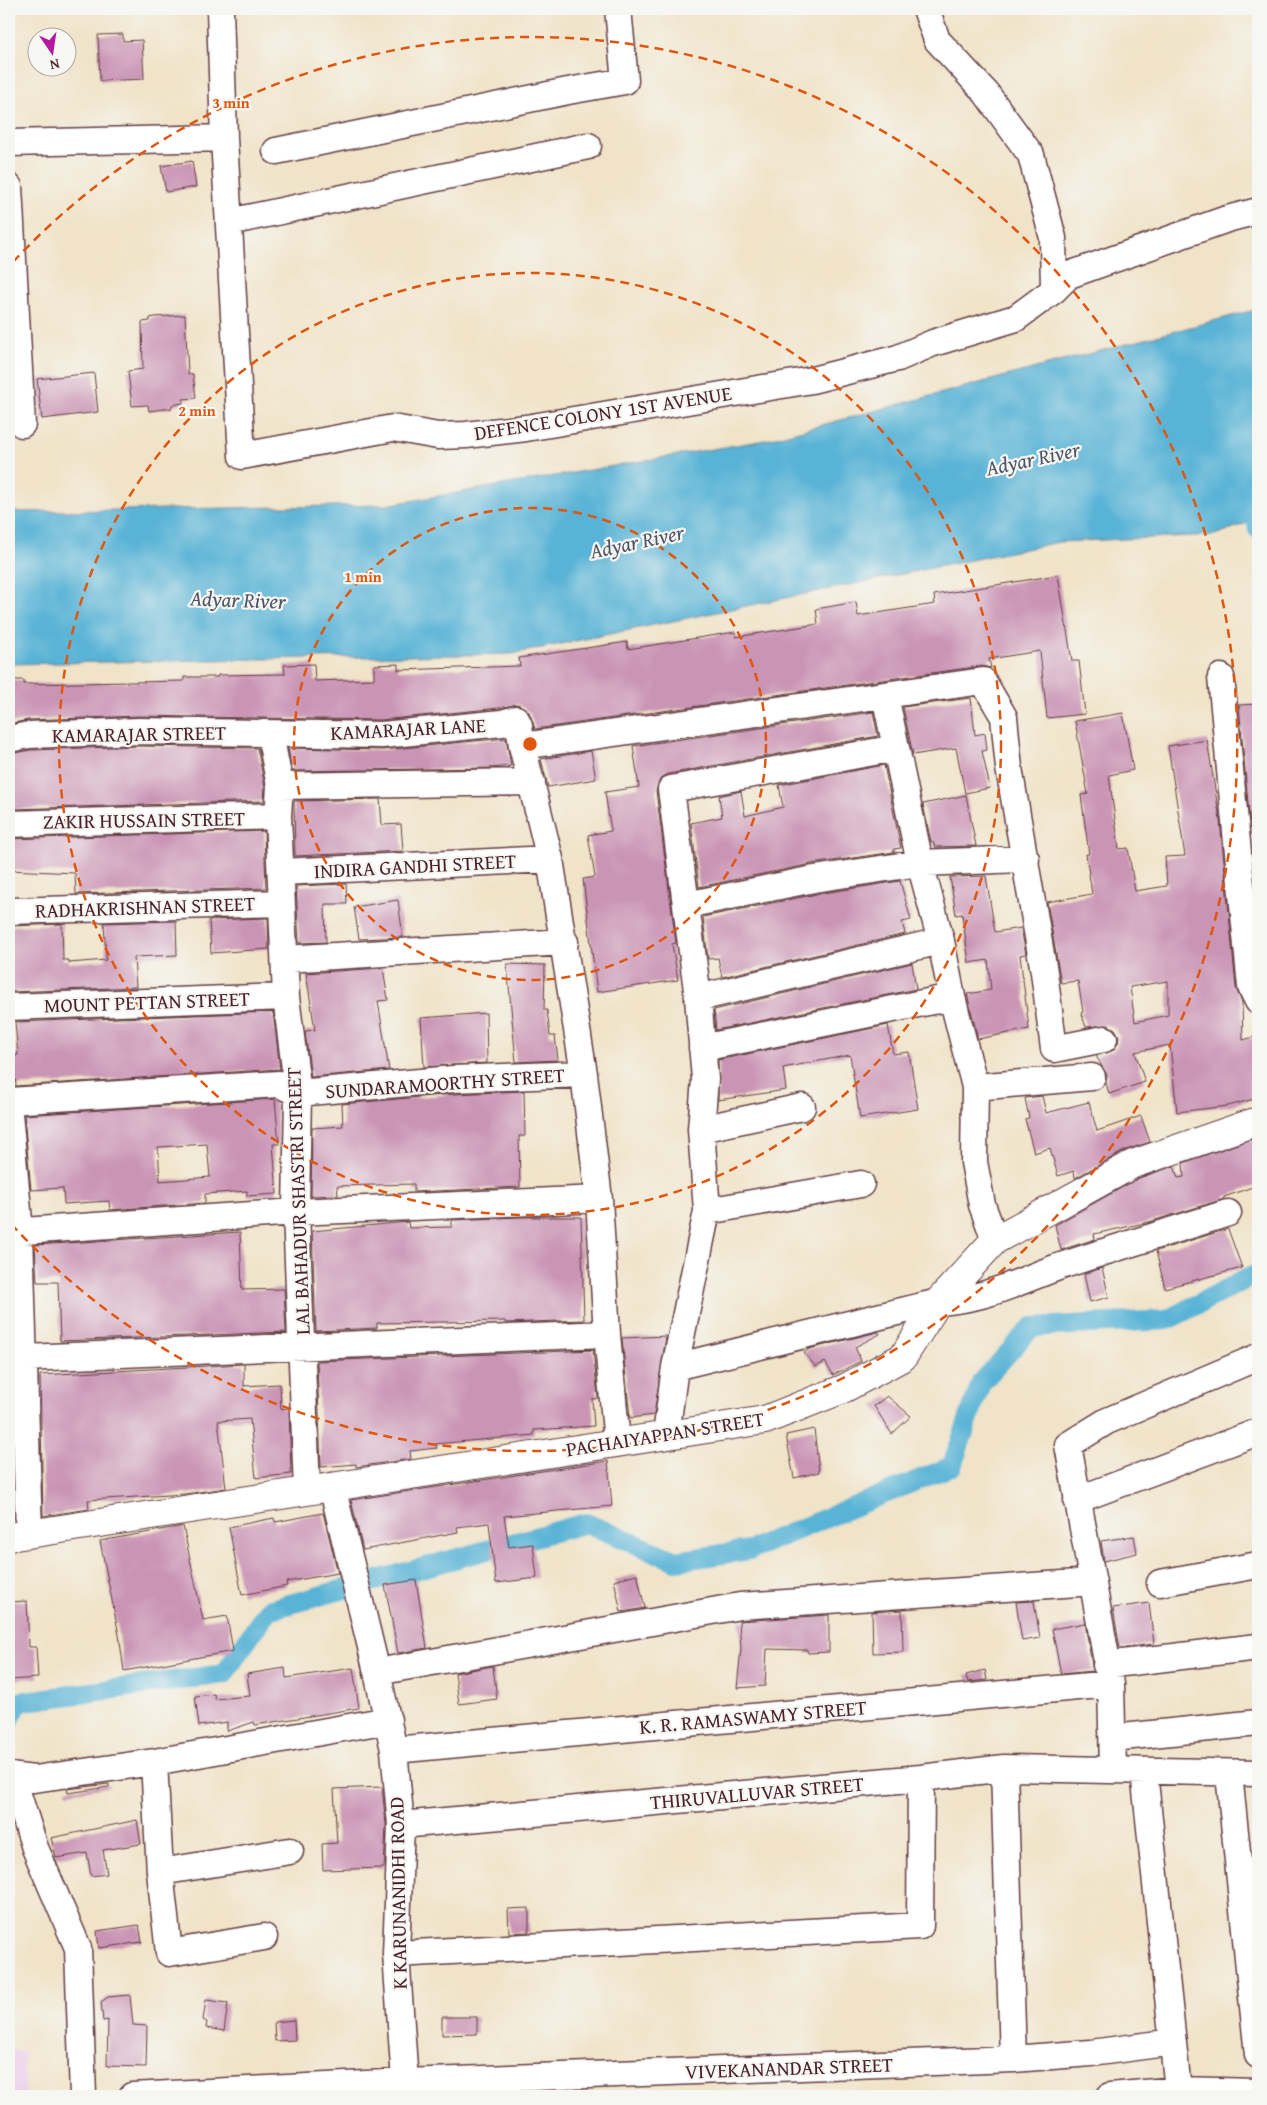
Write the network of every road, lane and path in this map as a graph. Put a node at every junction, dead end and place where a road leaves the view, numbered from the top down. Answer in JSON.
{"nodes":[{"id":1,"x":220,"y":9,"type":"edge"},
{"id":2,"x":618,"y":9,"type":"edge"},
{"id":3,"x":926,"y":9,"type":"edge"},
{"id":4,"x":224,"y":138,"type":"junction"},
{"id":5,"x":9,"y":143,"type":"edge"},
{"id":6,"x":588,"y":146,"type":"dead end"},
{"id":7,"x":276,"y":151,"type":"dead end"},
{"id":8,"x":9,"y":187,"type":"edge"},
{"id":9,"x":1258,"y":211,"type":"edge"},
{"id":10,"x":229,"y":222,"type":"junction"},
{"id":11,"x":1054,"y":290,"type":"junction"},
{"id":12,"x":22,"y":424,"type":"dead end"},
{"id":13,"x":1221,"y":677,"type":"dead end"},
{"id":14,"x":885,"y":695,"type":"junction"},
{"id":15,"x":270,"y":734,"type":"junction"},
{"id":16,"x":9,"y":739,"type":"edge"},
{"id":17,"x":522,"y":746,"type":"junction"},
{"id":18,"x":896,"y":748,"type":"junction"},
{"id":19,"x":532,"y":782,"type":"junction"},
{"id":20,"x":280,"y":786,"type":"junction"},
{"id":21,"x":278,"y":816,"type":"junction"},
{"id":22,"x":9,"y":824,"type":"edge"},
{"id":23,"x":550,"y":859,"type":"junction"},
{"id":24,"x":1026,"y":860,"type":"junction"},
{"id":25,"x":920,"y":863,"type":"junction"},
{"id":26,"x":281,"y":872,"type":"junction"},
{"id":27,"x":282,"y":903,"type":"junction"},
{"id":28,"x":686,"y":905,"type":"junction"},
{"id":29,"x":9,"y":911,"type":"edge"},
{"id":30,"x":941,"y":941,"type":"junction"},
{"id":31,"x":565,"y":942,"type":"junction"},
{"id":32,"x":285,"y":959,"type":"junction"},
{"id":33,"x":286,"y":997,"type":"junction"},
{"id":34,"x":952,"y":997,"type":"junction"},
{"id":35,"x":698,"y":998,"type":"junction"},
{"id":36,"x":1258,"y":1000,"type":"edge"},
{"id":37,"x":9,"y":1007,"type":"edge"},
{"id":38,"x":1104,"y":1039,"type":"dead end"},
{"id":39,"x":702,"y":1048,"type":"junction"},
{"id":40,"x":584,"y":1074,"type":"junction"},
{"id":41,"x":1092,"y":1077,"type":"dead end"},
{"id":42,"x":975,"y":1087,"type":"junction"},
{"id":43,"x":298,"y":1093,"type":"junction"},
{"id":44,"x":9,"y":1101,"type":"edge"},
{"id":45,"x":802,"y":1107,"type":"dead end"},
{"id":46,"x":9,"y":1113,"type":"edge"},
{"id":47,"x":1258,"y":1121,"type":"edge"},
{"id":48,"x":701,"y":1129,"type":"junction"},
{"id":49,"x":861,"y":1184,"type":"dead end"},
{"id":50,"x":599,"y":1199,"type":"junction"},
{"id":51,"x":708,"y":1211,"type":"junction"},
{"id":52,"x":296,"y":1212,"type":"junction"},
{"id":53,"x":1228,"y":1213,"type":"dead end"},
{"id":54,"x":15,"y":1232,"type":"edge"},
{"id":55,"x":995,"y":1240,"type":"junction"},
{"id":56,"x":938,"y":1302,"type":"junction"},
{"id":57,"x":606,"y":1334,"type":"junction"},
{"id":58,"x":303,"y":1347,"type":"junction"},
{"id":59,"x":1258,"y":1357,"type":"edge"},
{"id":60,"x":24,"y":1358,"type":"junction"},
{"id":61,"x":676,"y":1368,"type":"junction"},
{"id":62,"x":1258,"y":1432,"type":"edge"},
{"id":63,"x":666,"y":1435,"type":"junction"},
{"id":64,"x":617,"y":1443,"type":"junction"},
{"id":65,"x":319,"y":1488,"type":"junction"},
{"id":66,"x":1077,"y":1500,"type":"junction"},
{"id":67,"x":19,"y":1535,"type":"edge"},
{"id":68,"x":1258,"y":1565,"type":"edge"},
{"id":69,"x":1093,"y":1582,"type":"junction"},
{"id":70,"x":1160,"y":1583,"type":"dead end"},
{"id":71,"x":1258,"y":1647,"type":"edge"},
{"id":72,"x":377,"y":1672,"type":"junction"},
{"id":73,"x":1109,"y":1674,"type":"junction"},
{"id":74,"x":388,"y":1720,"type":"junction"},
{"id":75,"x":1258,"y":1723,"type":"edge"},
{"id":76,"x":1113,"y":1738,"type":"junction"},
{"id":77,"x":394,"y":1750,"type":"junction"},
{"id":78,"x":154,"y":1762,"type":"junction"},
{"id":79,"x":1004,"y":1768,"type":"junction"},
{"id":80,"x":1114,"y":1769,"type":"junction"},
{"id":81,"x":1144,"y":1772,"type":"junction"},
{"id":82,"x":1258,"y":1773,"type":"edge"},
{"id":83,"x":1229,"y":1774,"type":"junction"},
{"id":84,"x":10,"y":1776,"type":"edge"},
{"id":85,"x":921,"y":1778,"type":"junction"},
{"id":86,"x":401,"y":1825,"type":"junction"},
{"id":87,"x":290,"y":1851,"type":"dead end"},
{"id":88,"x":160,"y":1872,"type":"junction"},
{"id":89,"x":264,"y":1937,"type":"dead end"},
{"id":90,"x":396,"y":1954,"type":"junction"},
{"id":91,"x":1173,"y":2042,"type":"junction"},
{"id":92,"x":1258,"y":2055,"type":"edge"},
{"id":93,"x":1012,"y":2059,"type":"junction"},
{"id":94,"x":405,"y":2089,"type":"edge"},
{"id":95,"x":1178,"y":2090,"type":"junction"},
{"id":96,"x":1258,"y":2092,"type":"edge"},
{"id":97,"x":83,"y":2096,"type":"edge"},
{"id":98,"x":132,"y":2096,"type":"edge"},
{"id":99,"x":1110,"y":2096,"type":"edge"}],
"edges":[{"from":1,"to":4,"type":"street","name":"DEFENCE COLONY 1ST AVENUE"},
{"from":2,"to":7,"type":"street"},
{"from":3,"to":11,"type":"street"},
{"from":4,"to":5,"type":"street"},
{"from":4,"to":10,"type":"street","name":"DEFENCE COLONY 1ST AVENUE"},
{"from":6,"to":10,"type":"street"},
{"from":8,"to":12,"type":"street"},
{"from":9,"to":11,"type":"street","name":"DEFENCE COLONY 1ST AVENUE"},
{"from":10,"to":11,"type":"street","name":"DEFENCE COLONY 1ST AVENUE"},
{"from":13,"to":36,"type":"street"},
{"from":14,"to":17,"type":"street"},
{"from":14,"to":18,"type":"street"},
{"from":14,"to":24,"type":"street"},
{"from":15,"to":16,"type":"street","name":"KAMARAJAR STREET"},
{"from":15,"to":17,"type":"street","name":"KAMARAJAR LANE"},
{"from":15,"to":20,"type":"street","name":"LAL BAHADUR SHASTRI STREET"},
{"from":17,"to":19,"type":"street"},
{"from":18,"to":25,"type":"street"},
{"from":18,"to":28,"type":"street"},
{"from":19,"to":20,"type":"street"},
{"from":19,"to":23,"type":"street"},
{"from":20,"to":21,"type":"street","name":"LAL BAHADUR SHASTRI STREET"},
{"from":21,"to":22,"type":"street","name":"ZAKIR HUSSAIN STREET"},
{"from":21,"to":26,"type":"street","name":"LAL BAHADUR SHASTRI STREET"},
{"from":23,"to":26,"type":"street","name":"INDIRA GANDHI STREET"},
{"from":23,"to":31,"type":"street"},
{"from":24,"to":25,"type":"street"},
{"from":24,"to":38,"type":"street"},
{"from":25,"to":28,"type":"street"},
{"from":25,"to":30,"type":"street"},
{"from":26,"to":27,"type":"street","name":"LAL BAHADUR SHASTRI STREET"},
{"from":27,"to":29,"type":"street","name":"RADHAKRISHNAN STREET"},
{"from":27,"to":32,"type":"street","name":"LAL BAHADUR SHASTRI STREET"},
{"from":28,"to":35,"type":"street"},
{"from":30,"to":34,"type":"street"},
{"from":30,"to":35,"type":"street"},
{"from":31,"to":32,"type":"street"},
{"from":31,"to":40,"type":"street"},
{"from":32,"to":33,"type":"street","name":"LAL BAHADUR SHASTRI STREET"},
{"from":33,"to":37,"type":"street","name":"MOUNT PETTAN STREET"},
{"from":33,"to":43,"type":"street","name":"LAL BAHADUR SHASTRI STREET"},
{"from":34,"to":39,"type":"street"},
{"from":34,"to":42,"type":"street"},
{"from":35,"to":39,"type":"street"},
{"from":39,"to":48,"type":"street"},
{"from":40,"to":43,"type":"street","name":"SUNDARAMOORTHY STREET"},
{"from":40,"to":50,"type":"street"},
{"from":41,"to":42,"type":"street"},
{"from":42,"to":55,"type":"street"},
{"from":43,"to":44,"type":"street","name":"SUNDARAMOORTHY STREET"},
{"from":43,"to":52,"type":"street","name":"LAL BAHADUR SHASTRI STREET"},
{"from":45,"to":48,"type":"street"},
{"from":46,"to":54,"type":"street"},
{"from":47,"to":55,"type":"main road","name":"PACHAIYAPPAN STREET"},
{"from":48,"to":51,"type":"street"},
{"from":49,"to":51,"type":"street"},
{"from":50,"to":52,"type":"street"},
{"from":50,"to":57,"type":"street"},
{"from":51,"to":61,"type":"street"},
{"from":52,"to":54,"type":"street"},
{"from":52,"to":58,"type":"street","name":"LAL BAHADUR SHASTRI STREET"},
{"from":53,"to":56,"type":"street"},
{"from":54,"to":60,"type":"street"},
{"from":55,"to":56,"type":"main road","name":"PACHAIYAPPAN STREET"},
{"from":56,"to":61,"type":"street"},
{"from":56,"to":63,"type":"main road","name":"PACHAIYAPPAN STREET"},
{"from":57,"to":58,"type":"street"},
{"from":57,"to":64,"type":"street"},
{"from":58,"to":60,"type":"street"},
{"from":58,"to":65,"type":"street","name":"LAL BAHADUR SHASTRI STREET"},
{"from":59,"to":66,"type":"street"},
{"from":60,"to":67,"type":"street"},
{"from":61,"to":63,"type":"street"},
{"from":62,"to":66,"type":"street"},
{"from":63,"to":64,"type":"main road","name":"PACHAIYAPPAN STREET"},
{"from":64,"to":65,"type":"main road","name":"PACHAIYAPPAN STREET"},
{"from":65,"to":67,"type":"main road","name":"PACHAIYAPPAN STREET"},
{"from":65,"to":72,"type":"street","name":"K KARUNANIDHI ROAD"},
{"from":66,"to":69,"type":"street"},
{"from":68,"to":70,"type":"street"},
{"from":69,"to":72,"type":"street"},
{"from":69,"to":73,"type":"street"},
{"from":71,"to":73,"type":"street","name":"K. R. RAMASWAMY STREET"},
{"from":72,"to":74,"type":"street","name":"K KARUNANIDHI ROAD"},
{"from":73,"to":76,"type":"street"},
{"from":73,"to":77,"type":"street","name":"K. R. RAMASWAMY STREET"},
{"from":74,"to":77,"type":"street","name":"K KARUNANIDHI ROAD"},
{"from":74,"to":78,"type":"street"},
{"from":75,"to":76,"type":"street"},
{"from":76,"to":80,"type":"street"},
{"from":77,"to":86,"type":"street","name":"K KARUNANIDHI ROAD"},
{"from":78,"to":84,"type":"street"},
{"from":78,"to":88,"type":"street"},
{"from":79,"to":80,"type":"street","name":"THIRUVALLUVAR STREET"},
{"from":79,"to":85,"type":"street","name":"THIRUVALLUVAR STREET"},
{"from":79,"to":93,"type":"street"},
{"from":80,"to":81,"type":"street","name":"THIRUVALLUVAR STREET"},
{"from":81,"to":83,"type":"street","name":"THIRUVALLUVAR STREET"},
{"from":81,"to":91,"type":"street"},
{"from":82,"to":83,"type":"street","name":"THIRUVALLUVAR STREET"},
{"from":83,"to":92,"type":"street"},
{"from":84,"to":97,"type":"street"},
{"from":85,"to":86,"type":"street","name":"THIRUVALLUVAR STREET"},
{"from":85,"to":90,"type":"street"},
{"from":86,"to":90,"type":"street","name":"K KARUNANIDHI ROAD"},
{"from":87,"to":88,"type":"street"},
{"from":88,"to":89,"type":"street"},
{"from":90,"to":94,"type":"street","name":"K KARUNANIDHI ROAD"},
{"from":91,"to":93,"type":"street","name":"VIVEKANANDAR STREET"},
{"from":91,"to":95,"type":"street"},
{"from":93,"to":94,"type":"street","name":"VIVEKANANDAR STREET"},
{"from":94,"to":98,"type":"street","name":"VIVEKANANDAR STREET"},
{"from":95,"to":96,"type":"street"},
{"from":95,"to":99,"type":"street"}]}
